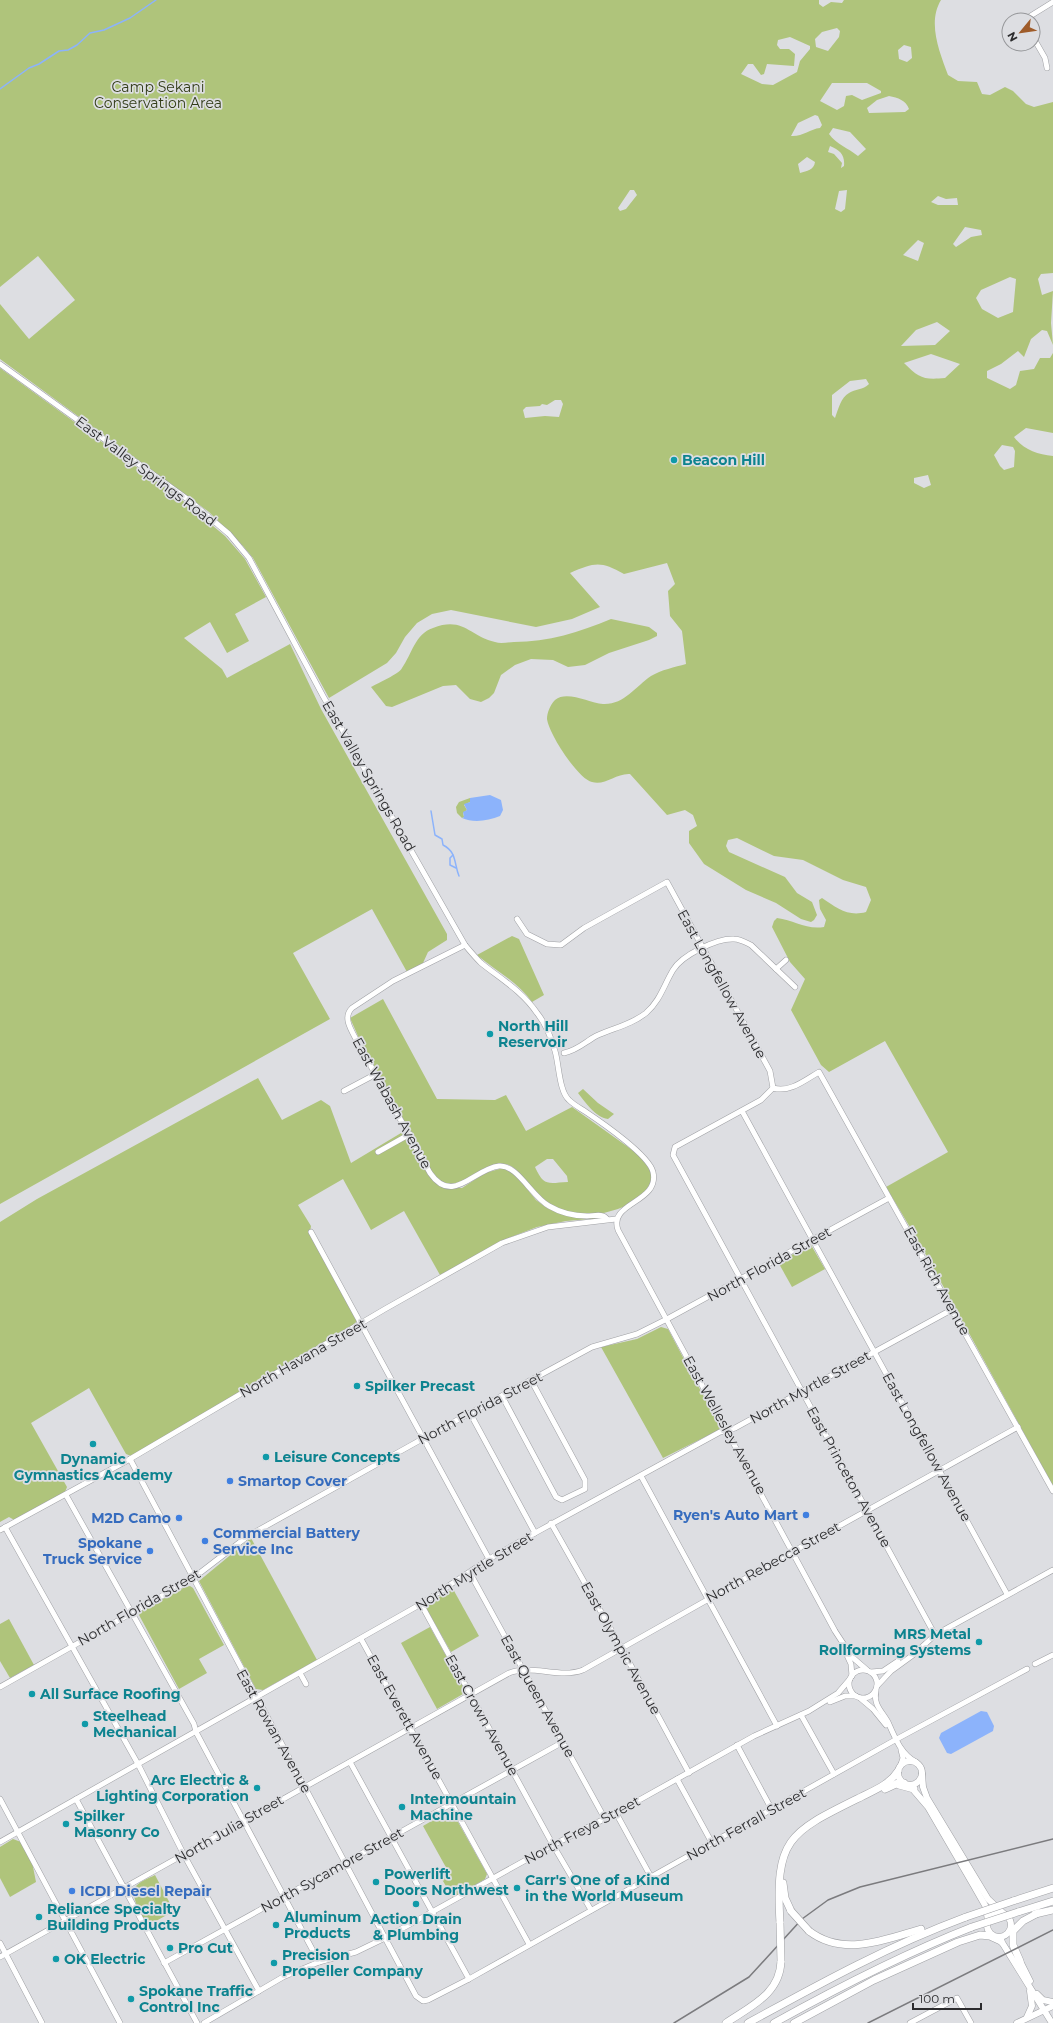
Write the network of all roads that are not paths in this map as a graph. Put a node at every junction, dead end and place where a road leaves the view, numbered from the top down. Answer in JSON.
{"nodes":[{"id":1,"x":1053,"y":2,"type":"edge"},
{"id":2,"x":1035,"y":12,"type":"edge"},
{"id":3,"x":1041,"y":51,"type":"edge"},
{"id":4,"x":1047,"y":68,"type":"dead end"},
{"id":5,"x":0,"y":364,"type":"edge"},
{"id":6,"x":517,"y":919,"type":"dead end"},
{"id":7,"x":465,"y":945,"type":"junction"},
{"id":8,"x":702,"y":949,"type":"junction"},
{"id":9,"x":786,"y":960,"type":"dead end"},
{"id":10,"x":776,"y":969,"type":"junction"},
{"id":11,"x":795,"y":987,"type":"dead end"},
{"id":12,"x":564,"y":1053,"type":"dead end"},
{"id":13,"x":376,"y":1074,"type":"junction"},
{"id":14,"x":773,"y":1088,"type":"junction"},
{"id":15,"x":344,"y":1091,"type":"dead end"},
{"id":16,"x":742,"y":1111,"type":"junction"},
{"id":17,"x":410,"y":1134,"type":"junction"},
{"id":18,"x":378,"y":1152,"type":"dead end"},
{"id":19,"x":888,"y":1198,"type":"junction"},
{"id":20,"x":607,"y":1219,"type":"junction"},
{"id":21,"x":616,"y":1219,"type":"junction"},
{"id":22,"x":311,"y":1232,"type":"dead end"},
{"id":23,"x":813,"y":1240,"type":"junction"},
{"id":24,"x":741,"y":1279,"type":"junction"},
{"id":25,"x":953,"y":1309,"type":"junction"},
{"id":26,"x":667,"y":1320,"type":"junction"},
{"id":27,"x":362,"y":1324,"type":"junction"},
{"id":28,"x":875,"y":1352,"type":"junction"},
{"id":29,"x":531,"y":1380,"type":"junction"},
{"id":30,"x":802,"y":1392,"type":"junction"},
{"id":31,"x":502,"y":1396,"type":"junction"},
{"id":32,"x":470,"y":1413,"type":"junction"},
{"id":33,"x":1018,"y":1427,"type":"junction"},
{"id":34,"x":728,"y":1430,"type":"junction"},
{"id":35,"x":424,"y":1438,"type":"junction"},
{"id":36,"x":130,"y":1459,"type":"junction"},
{"id":37,"x":939,"y":1470,"type":"junction"},
{"id":38,"x":641,"y":1476,"type":"junction"},
{"id":39,"x":1053,"y":1491,"type":"edge"},
{"id":40,"x":66,"y":1495,"type":"junction"},
{"id":41,"x":867,"y":1510,"type":"junction"},
{"id":42,"x":551,"y":1524,"type":"junction"},
{"id":43,"x":3,"y":1528,"type":"edge"},
{"id":44,"x":535,"y":1533,"type":"junction"},
{"id":45,"x":794,"y":1551,"type":"junction"},
{"id":46,"x":489,"y":1559,"type":"junction"},
{"id":47,"x":1053,"y":1570,"type":"edge"},
{"id":48,"x":470,"y":1573,"type":"junction"},
{"id":49,"x":192,"y":1579,"type":"junction"},
{"id":50,"x":1007,"y":1594,"type":"junction"},
{"id":51,"x":708,"y":1599,"type":"junction"},
{"id":52,"x":421,"y":1604,"type":"junction"},
{"id":53,"x":132,"y":1612,"type":"junction"},
{"id":54,"x":835,"y":1630,"type":"junction"},
{"id":55,"x":935,"y":1635,"type":"junction"},
{"id":56,"x":362,"y":1639,"type":"junction"},
{"id":57,"x":72,"y":1646,"type":"junction"},
{"id":58,"x":622,"y":1649,"type":"junction"},
{"id":59,"x":916,"y":1650,"type":"junction"},
{"id":60,"x":1053,"y":1655,"type":"edge"},
{"id":61,"x":1035,"y":1664,"type":"dead end"},
{"id":62,"x":523,"y":1669,"type":"junction"},
{"id":63,"x":1027,"y":1669,"type":"dead end"},
{"id":64,"x":869,"y":1671,"type":"junction"},
{"id":65,"x":300,"y":1673,"type":"junction"},
{"id":66,"x":851,"y":1677,"type":"junction"},
{"id":67,"x":306,"y":1684,"type":"dead end"},
{"id":68,"x":0,"y":1687,"type":"edge"},
{"id":69,"x":877,"y":1688,"type":"junction"},
{"id":70,"x":470,"y":1694,"type":"junction"},
{"id":71,"x":858,"y":1697,"type":"junction"},
{"id":72,"x":256,"y":1698,"type":"junction"},
{"id":73,"x":809,"y":1711,"type":"junction"},
{"id":74,"x":801,"y":1715,"type":"junction"},
{"id":75,"x":777,"y":1726,"type":"junction"},
{"id":76,"x":411,"y":1728,"type":"junction"},
{"id":77,"x":196,"y":1732,"type":"junction"},
{"id":78,"x":891,"y":1732,"type":"junction"},
{"id":79,"x":896,"y":1740,"type":"junction"},
{"id":80,"x":563,"y":1742,"type":"junction"},
{"id":81,"x":737,"y":1745,"type":"junction"},
{"id":82,"x":900,"y":1747,"type":"junction"},
{"id":83,"x":350,"y":1762,"type":"junction"},
{"id":84,"x":916,"y":1762,"type":"junction"},
{"id":85,"x":138,"y":1764,"type":"junction"},
{"id":86,"x":899,"y":1769,"type":"junction"},
{"id":87,"x":512,"y":1770,"type":"junction"},
{"id":88,"x":689,"y":1773,"type":"junction"},
{"id":89,"x":834,"y":1774,"type":"junction"},
{"id":90,"x":922,"y":1774,"type":"junction"},
{"id":91,"x":677,"y":1779,"type":"junction"},
{"id":92,"x":304,"y":1786,"type":"junction"},
{"id":93,"x":908,"y":1786,"type":"junction"},
{"id":94,"x":880,"y":1791,"type":"junction"},
{"id":95,"x":0,"y":1799,"type":"edge"},
{"id":96,"x":76,"y":1799,"type":"junction"},
{"id":97,"x":452,"y":1802,"type":"junction"},
{"id":98,"x":772,"y":1810,"type":"junction"},
{"id":99,"x":616,"y":1813,"type":"junction"},
{"id":100,"x":605,"y":1819,"type":"junction"},
{"id":101,"x":244,"y":1820,"type":"junction"},
{"id":102,"x":19,"y":1832,"type":"junction"},
{"id":103,"x":391,"y":1837,"type":"junction"},
{"id":104,"x":0,"y":1842,"type":"edge"},
{"id":105,"x":712,"y":1843,"type":"junction"},
{"id":106,"x":553,"y":1845,"type":"junction"},
{"id":107,"x":184,"y":1855,"type":"junction"},
{"id":108,"x":344,"y":1863,"type":"junction"},
{"id":109,"x":651,"y":1877,"type":"junction"},
{"id":110,"x":493,"y":1878,"type":"junction"},
{"id":111,"x":124,"y":1888,"type":"junction"},
{"id":112,"x":1053,"y":1888,"type":"edge"},
{"id":113,"x":285,"y":1896,"type":"junction"},
{"id":114,"x":1053,"y":1901,"type":"edge"},
{"id":115,"x":591,"y":1910,"type":"junction"},
{"id":116,"x":1053,"y":1910,"type":"edge"},
{"id":117,"x":432,"y":1912,"type":"junction"},
{"id":118,"x":1038,"y":1913,"type":"junction"},
{"id":119,"x":1004,"y":1914,"type":"junction"},
{"id":120,"x":966,"y":1917,"type":"junction"},
{"id":121,"x":66,"y":1919,"type":"junction"},
{"id":122,"x":988,"y":1921,"type":"junction"},
{"id":123,"x":225,"y":1929,"type":"junction"},
{"id":124,"x":1011,"y":1929,"type":"junction"},
{"id":125,"x":385,"y":1938,"type":"junction"},
{"id":126,"x":996,"y":1938,"type":"junction"},
{"id":127,"x":966,"y":1939,"type":"junction"},
{"id":128,"x":0,"y":1943,"type":"edge"},
{"id":129,"x":529,"y":1944,"type":"junction"},
{"id":130,"x":6,"y":1954,"type":"junction"},
{"id":131,"x":0,"y":1957,"type":"edge"},
{"id":132,"x":1020,"y":1961,"type":"junction"},
{"id":133,"x":319,"y":1962,"type":"junction"},
{"id":134,"x":164,"y":1963,"type":"junction"},
{"id":135,"x":469,"y":1979,"type":"junction"},
{"id":136,"x":1026,"y":1982,"type":"junction"},
{"id":137,"x":1034,"y":1989,"type":"junction"},
{"id":138,"x":259,"y":1991,"type":"junction"},
{"id":139,"x":423,"y":2000,"type":"joint"},
{"id":140,"x":1053,"y":2002,"type":"edge"},
{"id":141,"x":1053,"y":2006,"type":"edge"},
{"id":142,"x":1044,"y":2009,"type":"junction"},
{"id":143,"x":1026,"y":2018,"type":"junction"},
{"id":144,"x":42,"y":2023,"type":"edge"},
{"id":145,"x":120,"y":2023,"type":"edge"},
{"id":146,"x":197,"y":2023,"type":"edge"},
{"id":147,"x":204,"y":2023,"type":"edge"},
{"id":148,"x":726,"y":2023,"type":"edge"},
{"id":149,"x":748,"y":2023,"type":"edge"},
{"id":150,"x":774,"y":2023,"type":"edge"},
{"id":151,"x":794,"y":2023,"type":"edge"},
{"id":152,"x":910,"y":2023,"type":"edge"},
{"id":153,"x":971,"y":2023,"type":"edge"},
{"id":154,"x":1017,"y":2023,"type":"edge"},
{"id":155,"x":1052,"y":2023,"type":"edge"}],
"edges":[{"from":1,"to":2,"type":"street"},
{"from":3,"to":4,"type":"street"},
{"from":5,"to":7,"type":"street","name":"East Valley Springs Road"},
{"from":6,"to":8,"type":"street","name":"East Longfellow Avenue"},
{"from":7,"to":13,"type":"street","name":"East Wabash Avenue"},
{"from":7,"to":21,"type":"street","name":"East Valley Springs Road"},
{"from":8,"to":10,"type":"street"},
{"from":8,"to":12,"type":"street"},
{"from":8,"to":14,"type":"street","name":"East Longfellow Avenue"},
{"from":9,"to":10,"type":"street"},
{"from":10,"to":11,"type":"street"},
{"from":13,"to":15,"type":"street"},
{"from":13,"to":17,"type":"street","name":"East Wabash Avenue"},
{"from":14,"to":16,"type":"street"},
{"from":14,"to":19,"type":"street","name":"East Rich Avenue"},
{"from":16,"to":23,"type":"street","name":"East Longfellow Avenue"},
{"from":16,"to":24,"type":"street","name":"East Princeton Avenue"},
{"from":17,"to":18,"type":"street"},
{"from":17,"to":20,"type":"street","name":"East Wabash Avenue"},
{"from":19,"to":23,"type":"street","name":"North Florida Street"},
{"from":19,"to":25,"type":"street","name":"East Rich Avenue"},
{"from":20,"to":21,"type":"street","name":"North Havana Street"},
{"from":20,"to":27,"type":"street","name":"North Havana Street"},
{"from":21,"to":26,"type":"street","name":"East Wellesley Avenue"},
{"from":22,"to":27,"type":"street"},
{"from":23,"to":24,"type":"street","name":"North Florida Street"},
{"from":23,"to":28,"type":"street","name":"East Longfellow Avenue"},
{"from":24,"to":26,"type":"street","name":"North Florida Street"},
{"from":24,"to":30,"type":"street","name":"East Princeton Avenue"},
{"from":25,"to":28,"type":"street","name":"North Myrtle Street"},
{"from":25,"to":33,"type":"street","name":"East Rich Avenue"},
{"from":26,"to":29,"type":"street","name":"North Florida Street"},
{"from":26,"to":34,"type":"street","name":"East Wellesley Avenue"},
{"from":27,"to":35,"type":"street"},
{"from":27,"to":36,"type":"street","name":"North Havana Street"},
{"from":28,"to":30,"type":"street","name":"North Myrtle Street"},
{"from":28,"to":37,"type":"street","name":"East Longfellow Avenue"},
{"from":29,"to":31,"type":"street","name":"North Florida Street"},
{"from":29,"to":31,"type":"street"},
{"from":30,"to":34,"type":"street","name":"North Myrtle Street"},
{"from":30,"to":41,"type":"street","name":"East Princeton Avenue"},
{"from":31,"to":32,"type":"street","name":"North Florida Street"},
{"from":32,"to":35,"type":"street","name":"North Florida Street"},
{"from":32,"to":44,"type":"street"},
{"from":33,"to":37,"type":"street","name":"North Rebecca Street"},
{"from":33,"to":39,"type":"street","name":"East Rich Avenue"},
{"from":34,"to":38,"type":"street","name":"North Myrtle Street"},
{"from":34,"to":45,"type":"street","name":"East Wellesley Avenue"},
{"from":35,"to":46,"type":"street"},
{"from":35,"to":49,"type":"street","name":"North Florida Street"},
{"from":36,"to":40,"type":"street","name":"North Havana Street"},
{"from":36,"to":49,"type":"street","name":"East Rowan Avenue"},
{"from":37,"to":41,"type":"street","name":"North Rebecca Street"},
{"from":37,"to":50,"type":"street","name":"East Longfellow Avenue"},
{"from":38,"to":42,"type":"street","name":"North Myrtle Street"},
{"from":38,"to":51,"type":"street"},
{"from":40,"to":43,"type":"street","name":"North Havana Street"},
{"from":40,"to":53,"type":"street"},
{"from":41,"to":45,"type":"street","name":"North Rebecca Street"},
{"from":41,"to":55,"type":"street","name":"East Princeton Avenue"},
{"from":42,"to":44,"type":"street","name":"North Myrtle Street"},
{"from":42,"to":58,"type":"street","name":"East Olympic Avenue"},
{"from":43,"to":57,"type":"street"},
{"from":44,"to":46,"type":"street","name":"North Myrtle Street"},
{"from":45,"to":51,"type":"street","name":"North Rebecca Street"},
{"from":45,"to":54,"type":"street","name":"East Wellesley Avenue"},
{"from":46,"to":48,"type":"street","name":"North Myrtle Street"},
{"from":47,"to":50,"type":"street"},
{"from":48,"to":52,"type":"street","name":"North Myrtle Street"},
{"from":48,"to":62,"type":"street","name":"East Queen Avenue"},
{"from":49,"to":53,"type":"street","name":"North Florida Street"},
{"from":49,"to":72,"type":"street","name":"East Rowan Avenue"},
{"from":50,"to":55,"type":"street"},
{"from":51,"to":58,"type":"street","name":"North Rebecca Street"},
{"from":51,"to":75,"type":"street"},
{"from":52,"to":56,"type":"street","name":"North Myrtle Street"},
{"from":52,"to":70,"type":"street","name":"East Crown Avenue"},
{"from":53,"to":57,"type":"street","name":"North Florida Street"},
{"from":53,"to":77,"type":"street"},
{"from":54,"to":64,"type":"street","name":"East Wellesley Avenue"},
{"from":54,"to":66,"type":"street","name":"East Wellesley Avenue"},
{"from":55,"to":59,"type":"street"},
{"from":56,"to":65,"type":"street","name":"North Myrtle Street"},
{"from":56,"to":76,"type":"street","name":"East Everett Avenue"},
{"from":57,"to":68,"type":"street","name":"North Florida Street"},
{"from":57,"to":85,"type":"street"},
{"from":58,"to":62,"type":"street","name":"North Rebecca Street"},
{"from":58,"to":88,"type":"street","name":"East Olympic Avenue"},
{"from":59,"to":64,"type":"street"},
{"from":59,"to":69,"type":"street"},
{"from":60,"to":61,"type":"street"},
{"from":62,"to":70,"type":"street","name":"North Julia Street"},
{"from":62,"to":80,"type":"street","name":"East Queen Avenue"},
{"from":63,"to":79,"type":"street","name":"North Ferrall Street"},
{"from":64,"to":66,"type":"street"},
{"from":64,"to":69,"type":"street"},
{"from":65,"to":67,"type":"street"},
{"from":65,"to":72,"type":"street","name":"North Myrtle Street"},
{"from":66,"to":71,"type":"street"},
{"from":66,"to":73,"type":"street","name":"North Freya Street"},
{"from":69,"to":71,"type":"street"},
{"from":69,"to":78,"type":"street"},
{"from":70,"to":76,"type":"street","name":"North Julia Street"},
{"from":70,"to":87,"type":"street","name":"East Crown Avenue"},
{"from":71,"to":73,"type":"street","name":"North Freya Street"},
{"from":71,"to":78,"type":"street"},
{"from":72,"to":77,"type":"street","name":"North Myrtle Street"},
{"from":72,"to":92,"type":"street","name":"East Rowan Avenue"},
{"from":73,"to":74,"type":"street","name":"North Freya Street"},
{"from":74,"to":75,"type":"street","name":"North Freya Street"},
{"from":74,"to":89,"type":"street"},
{"from":75,"to":81,"type":"street","name":"North Freya Street"},
{"from":76,"to":83,"type":"street","name":"North Julia Street"},
{"from":76,"to":97,"type":"street","name":"East Everett Avenue"},
{"from":77,"to":85,"type":"street","name":"North Myrtle Street"},
{"from":77,"to":101,"type":"street"},
{"from":78,"to":79,"type":"street"},
{"from":79,"to":82,"type":"street"},
{"from":79,"to":89,"type":"street","name":"North Ferrall Street"},
{"from":80,"to":87,"type":"street","name":"North Sycamore Street"},
{"from":80,"to":100,"type":"street","name":"East Queen Avenue"},
{"from":81,"to":88,"type":"street","name":"North Freya Street"},
{"from":81,"to":98,"type":"street"},
{"from":82,"to":84,"type":"street"},
{"from":82,"to":86,"type":"street"},
{"from":83,"to":92,"type":"street","name":"North Julia Street"},
{"from":83,"to":103,"type":"street"},
{"from":84,"to":86,"type":"main road"},
{"from":84,"to":90,"type":"main road"},
{"from":85,"to":96,"type":"street","name":"North Myrtle Street"},
{"from":85,"to":107,"type":"street"},
{"from":86,"to":93,"type":"main road"},
{"from":86,"to":148,"type":"highway","bridge":true},
{"from":87,"to":97,"type":"street","name":"North Sycamore Street"},
{"from":87,"to":106,"type":"street","name":"East Crown Avenue"},
{"from":88,"to":91,"type":"street","name":"North Freya Street"},
{"from":89,"to":98,"type":"street","name":"North Ferrall Street"},
{"from":90,"to":93,"type":"main road"},
{"from":90,"to":119,"type":"main road"},
{"from":91,"to":99,"type":"street","name":"North Freya Street"},
{"from":91,"to":105,"type":"street"},
{"from":92,"to":101,"type":"street","name":"North Julia Street"},
{"from":92,"to":108,"type":"street","name":"East Rowan Avenue"},
{"from":93,"to":94,"type":"highway"},
{"from":93,"to":94,"type":"highway"},
{"from":93,"to":122,"type":"main road"},
{"from":94,"to":120,"type":"highway","bridge":true},
{"from":95,"to":102,"type":"street"},
{"from":96,"to":102,"type":"street","name":"North Myrtle Street"},
{"from":96,"to":111,"type":"street"},
{"from":97,"to":103,"type":"street","name":"North Sycamore Street"},
{"from":97,"to":110,"type":"street","name":"East Everett Avenue"},
{"from":98,"to":105,"type":"street","name":"North Ferrall Street"},
{"from":99,"to":100,"type":"street","name":"North Freya Street"},
{"from":99,"to":109,"type":"street"},
{"from":100,"to":106,"type":"street","name":"North Freya Street"},
{"from":101,"to":107,"type":"street","name":"North Julia Street"},
{"from":101,"to":113,"type":"street"},
{"from":102,"to":104,"type":"street","name":"North Myrtle Street"},
{"from":102,"to":121,"type":"street"},
{"from":103,"to":108,"type":"street","name":"North Sycamore Street"},
{"from":103,"to":117,"type":"street"},
{"from":105,"to":109,"type":"street","name":"North Ferrall Street"},
{"from":106,"to":110,"type":"street","name":"North Freya Street"},
{"from":106,"to":115,"type":"street","name":"East Crown Avenue"},
{"from":107,"to":111,"type":"street","name":"North Julia Street"},
{"from":107,"to":123,"type":"street"},
{"from":108,"to":113,"type":"street","name":"North Sycamore Street"},
{"from":108,"to":125,"type":"street","name":"East Rowan Avenue"},
{"from":109,"to":115,"type":"street","name":"North Ferrall Street"},
{"from":110,"to":117,"type":"street","name":"North Freya Street"},
{"from":110,"to":129,"type":"street","name":"East Everett Avenue"},
{"from":111,"to":121,"type":"street","name":"North Julia Street"},
{"from":111,"to":134,"type":"street"},
{"from":112,"to":120,"type":"highway","bridge":true},
{"from":113,"to":123,"type":"street","name":"North Sycamore Street"},
{"from":113,"to":133,"type":"street"},
{"from":114,"to":150,"type":"highway","bridge":true},
{"from":115,"to":129,"type":"street","name":"North Ferrall Street"},
{"from":116,"to":118,"type":"highway"},
{"from":117,"to":125,"type":"street","name":"North Freya Street"},
{"from":117,"to":135,"type":"street"},
{"from":118,"to":124,"type":"highway"},
{"from":118,"to":132,"type":"highway"},
{"from":119,"to":122,"type":"main road"},
{"from":119,"to":124,"type":"main road"},
{"from":120,"to":149,"type":"highway"},
{"from":121,"to":130,"type":"street","name":"North Julia Street"},
{"from":121,"to":145,"type":"street"},
{"from":122,"to":126,"type":"main road"},
{"from":123,"to":134,"type":"street","name":"North Sycamore Street"},
{"from":123,"to":138,"type":"street"},
{"from":124,"to":126,"type":"main road"},
{"from":124,"to":132,"type":"main road"},
{"from":125,"to":133,"type":"street","name":"North Freya Street"},
{"from":125,"to":139,"type":"street","name":"East Rowan Avenue"},
{"from":126,"to":127,"type":"highway"},
{"from":126,"to":127,"type":"highway"},
{"from":126,"to":136,"type":"main road"},
{"from":127,"to":151,"type":"highway"},
{"from":128,"to":130,"type":"street"},
{"from":129,"to":135,"type":"street","name":"North Ferrall Street"},
{"from":130,"to":131,"type":"street","name":"North Julia Street"},
{"from":130,"to":144,"type":"street"},
{"from":132,"to":137,"type":"main road"},
{"from":133,"to":138,"type":"street","name":"North Freya Street"},
{"from":134,"to":146,"type":"street"},
{"from":135,"to":139,"type":"street","name":"North Ferrall Street"},
{"from":136,"to":142,"type":"main road"},
{"from":136,"to":143,"type":"main road"},
{"from":137,"to":140,"type":"main road"},
{"from":137,"to":142,"type":"main road"},
{"from":138,"to":147,"type":"street","name":"North Freya Street"},
{"from":141,"to":142,"type":"main road"},
{"from":142,"to":143,"type":"main road"},
{"from":142,"to":155,"type":"main road"},
{"from":143,"to":154,"type":"main road"},
{"from":152,"to":153,"type":"street"}]}
